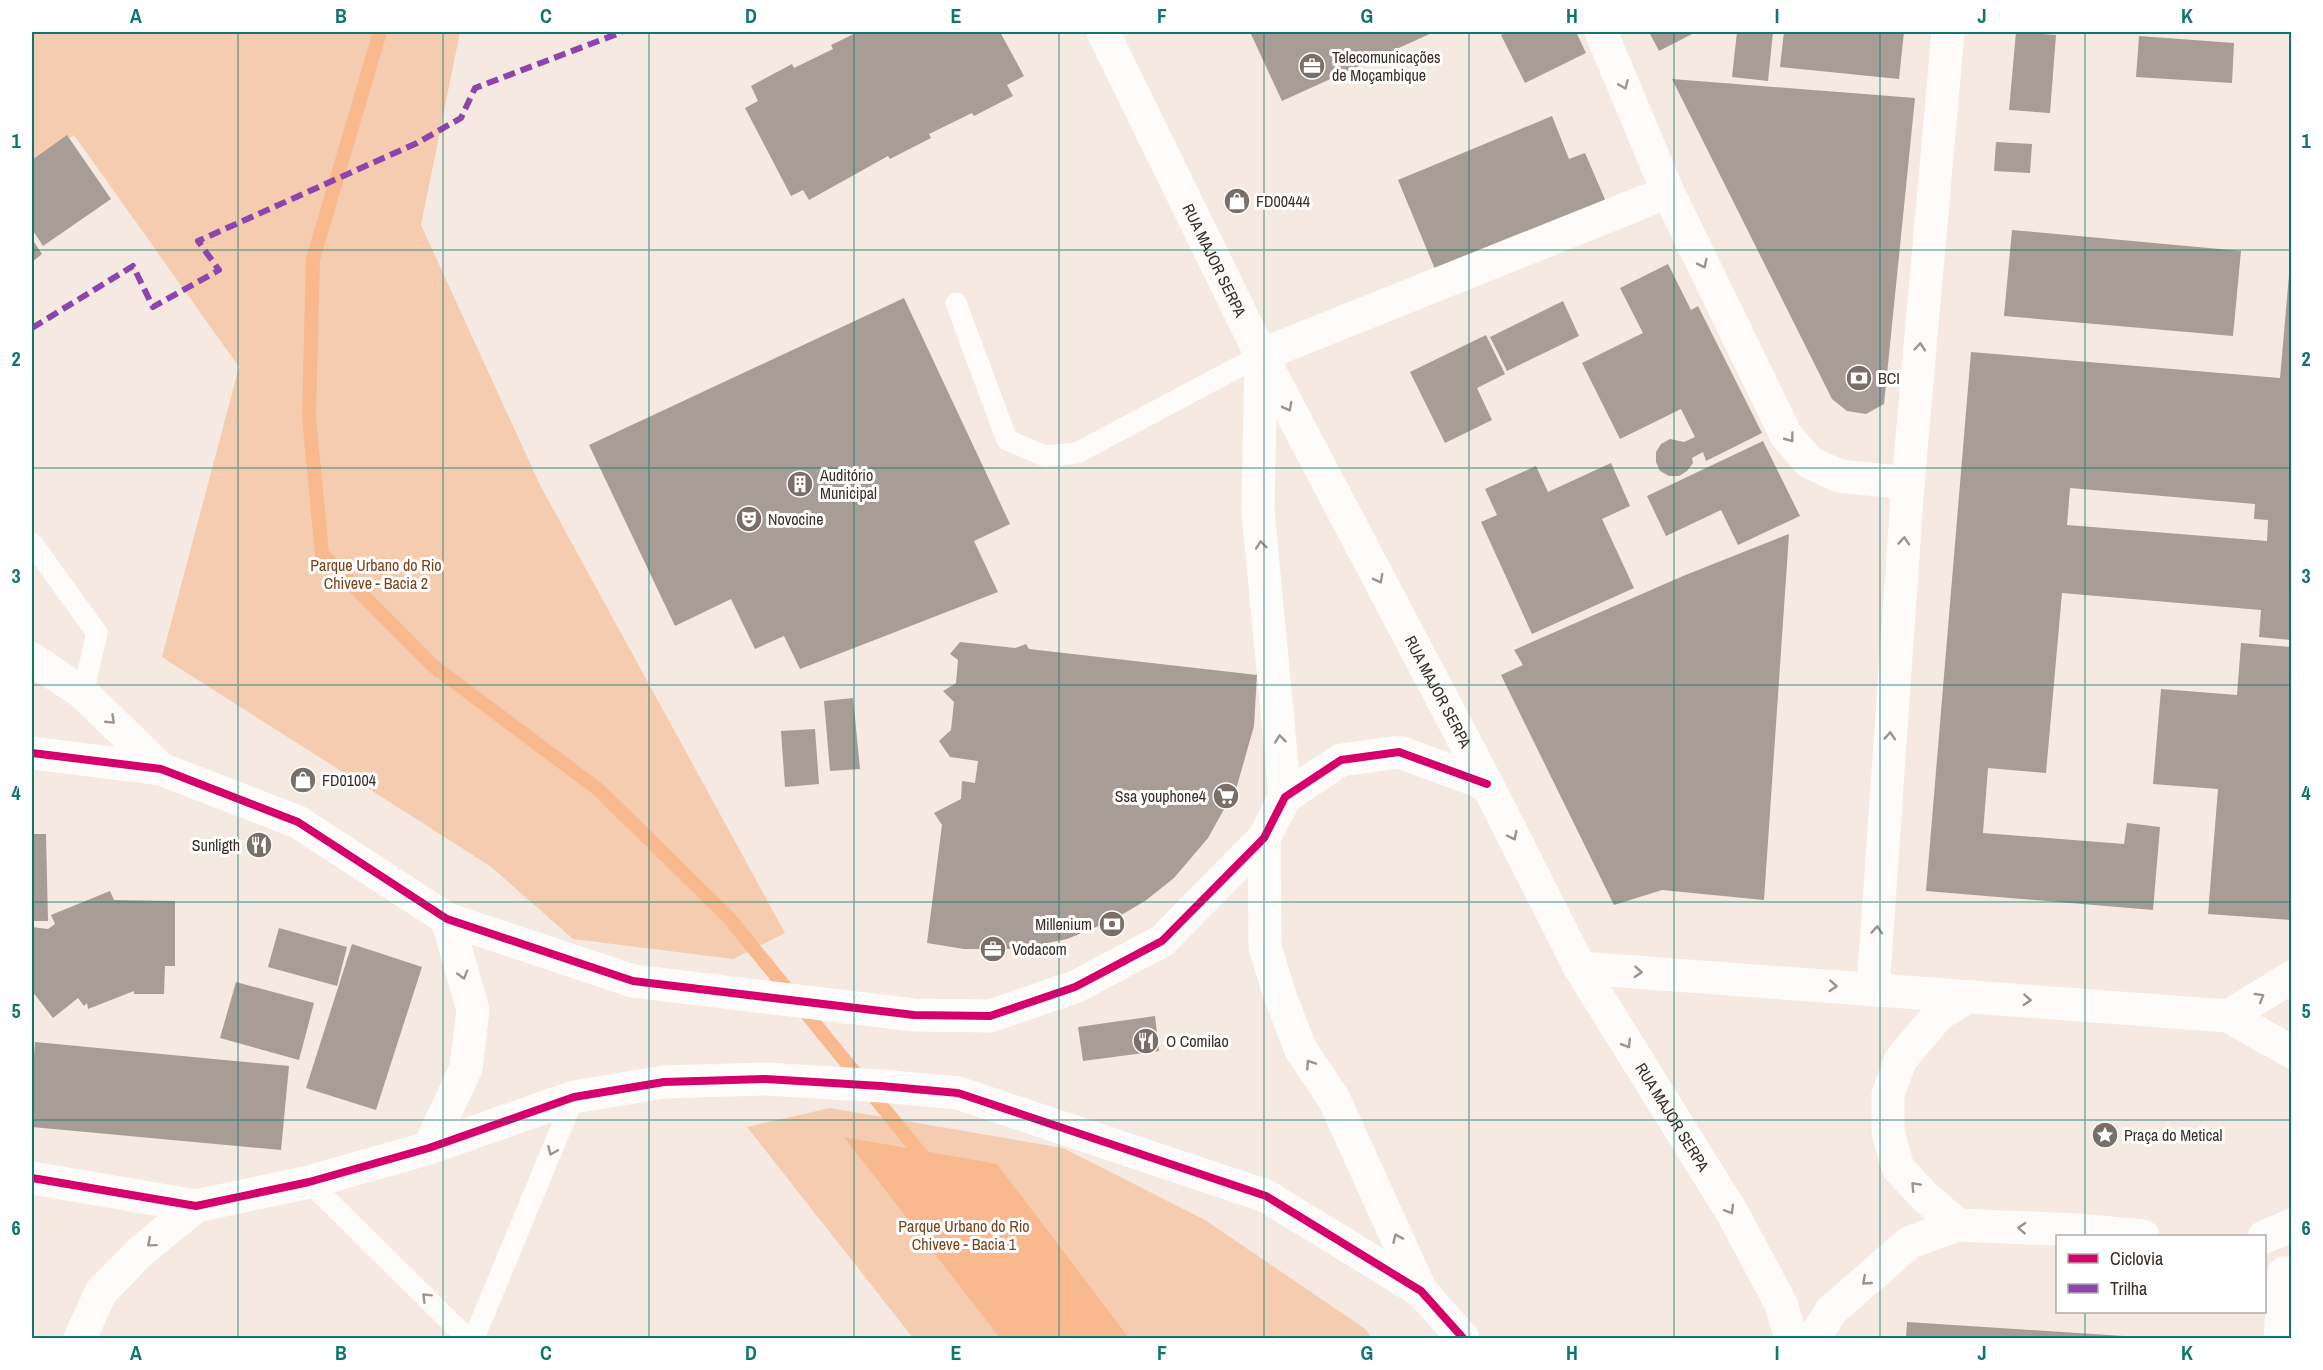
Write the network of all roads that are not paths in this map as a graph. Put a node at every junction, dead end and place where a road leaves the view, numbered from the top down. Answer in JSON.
{"nodes":[{"id":1,"x":1103,"y":32,"type":"edge"},
{"id":2,"x":1601,"y":32,"type":"edge"},
{"id":3,"x":1948,"y":32,"type":"edge"},
{"id":4,"x":1668,"y":192,"type":"junction"},
{"id":5,"x":956,"y":303,"type":"dead end"},
{"id":6,"x":1261,"y":355,"type":"junction"},
{"id":7,"x":1908,"y":483,"type":"junction"},
{"id":8,"x":32,"y":543,"type":"edge"},
{"id":9,"x":32,"y":659,"type":"edge"},
{"id":10,"x":83,"y":693,"type":"junction"},
{"id":11,"x":32,"y":753,"type":"edge"},
{"id":12,"x":161,"y":769,"type":"junction"},
{"id":13,"x":1487,"y":784,"type":"junction"},
{"id":14,"x":1285,"y":797,"type":"junction"},
{"id":15,"x":1264,"y":838,"type":"junction"},
{"id":16,"x":447,"y":919,"type":"junction"},
{"id":17,"x":1580,"y":968,"type":"junction"},
{"id":18,"x":2292,"y":978,"type":"edge"},
{"id":19,"x":1873,"y":988,"type":"junction"},
{"id":20,"x":1970,"y":996,"type":"junction"},
{"id":21,"x":2228,"y":1016,"type":"junction"},
{"id":22,"x":2292,"y":1052,"type":"edge"},
{"id":23,"x":574,"y":1097,"type":"junction"},
{"id":24,"x":429,"y":1148,"type":"junction"},
{"id":25,"x":32,"y":1178,"type":"edge"},
{"id":26,"x":309,"y":1182,"type":"junction"},
{"id":27,"x":196,"y":1206,"type":"junction"},
{"id":28,"x":1958,"y":1225,"type":"junction"},
{"id":29,"x":2292,"y":1225,"type":"edge"},
{"id":30,"x":2132,"y":1235,"type":"edge"},
{"id":31,"x":2266,"y":1237,"type":"edge"},
{"id":32,"x":2280,"y":1272,"type":"edge"},
{"id":33,"x":1420,"y":1292,"type":"junction"},
{"id":34,"x":80,"y":1338,"type":"edge"},
{"id":35,"x":467,"y":1338,"type":"edge"},
{"id":36,"x":474,"y":1338,"type":"edge"},
{"id":37,"x":1463,"y":1338,"type":"edge"},
{"id":38,"x":1791,"y":1338,"type":"edge"},
{"id":39,"x":1814,"y":1338,"type":"edge"},
{"id":40,"x":2280,"y":1338,"type":"edge"}],
"edges":[{"from":1,"to":6,"type":"street","name":"RUA MAJOR SERPA"},
{"from":2,"to":4,"type":"street","one_way":true},
{"from":7,"to":3,"type":"street","one_way":true},
{"from":4,"to":6,"type":"street"},
{"from":4,"to":7,"type":"street","one_way":true},
{"from":5,"to":6,"type":"lane"},
{"from":6,"to":13,"type":"street","name":"RUA MAJOR SERPA","one_way":true},
{"from":14,"to":6,"type":"street","one_way":true},
{"from":19,"to":7,"type":"street","one_way":true},
{"from":8,"to":10,"type":"lane"},
{"from":9,"to":10,"type":"street"},
{"from":10,"to":12,"type":"street","one_way":true},
{"from":11,"to":12,"type":"street"},
{"from":12,"to":16,"type":"street"},
{"from":13,"to":14,"type":"street"},
{"from":13,"to":17,"type":"street","name":"RUA MAJOR SERPA","one_way":true},
{"from":14,"to":15,"type":"street"},
{"from":15,"to":16,"type":"street"},
{"from":33,"to":15,"type":"street","one_way":true},
{"from":16,"to":24,"type":"street","one_way":true},
{"from":17,"to":19,"type":"street","one_way":true},
{"from":17,"to":38,"type":"street","name":"RUA MAJOR SERPA","one_way":true},
{"from":21,"to":18,"type":"street","one_way":true},
{"from":19,"to":20,"type":"street"},
{"from":20,"to":21,"type":"street","one_way":true},
{"from":28,"to":20,"type":"street","one_way":true},
{"from":21,"to":22,"type":"street"},
{"from":23,"to":24,"type":"street"},
{"from":23,"to":33,"type":"street"},
{"from":23,"to":36,"type":"lane","one_way":true},
{"from":24,"to":26,"type":"street"},
{"from":25,"to":27,"type":"street"},
{"from":26,"to":27,"type":"street"},
{"from":35,"to":26,"type":"lane","one_way":true},
{"from":27,"to":34,"type":"street","one_way":true},
{"from":30,"to":28,"type":"street","one_way":true},
{"from":28,"to":39,"type":"street","one_way":true},
{"from":29,"to":31,"type":"street"},
{"from":32,"to":40,"type":"street"},
{"from":33,"to":37,"type":"street"}]}
